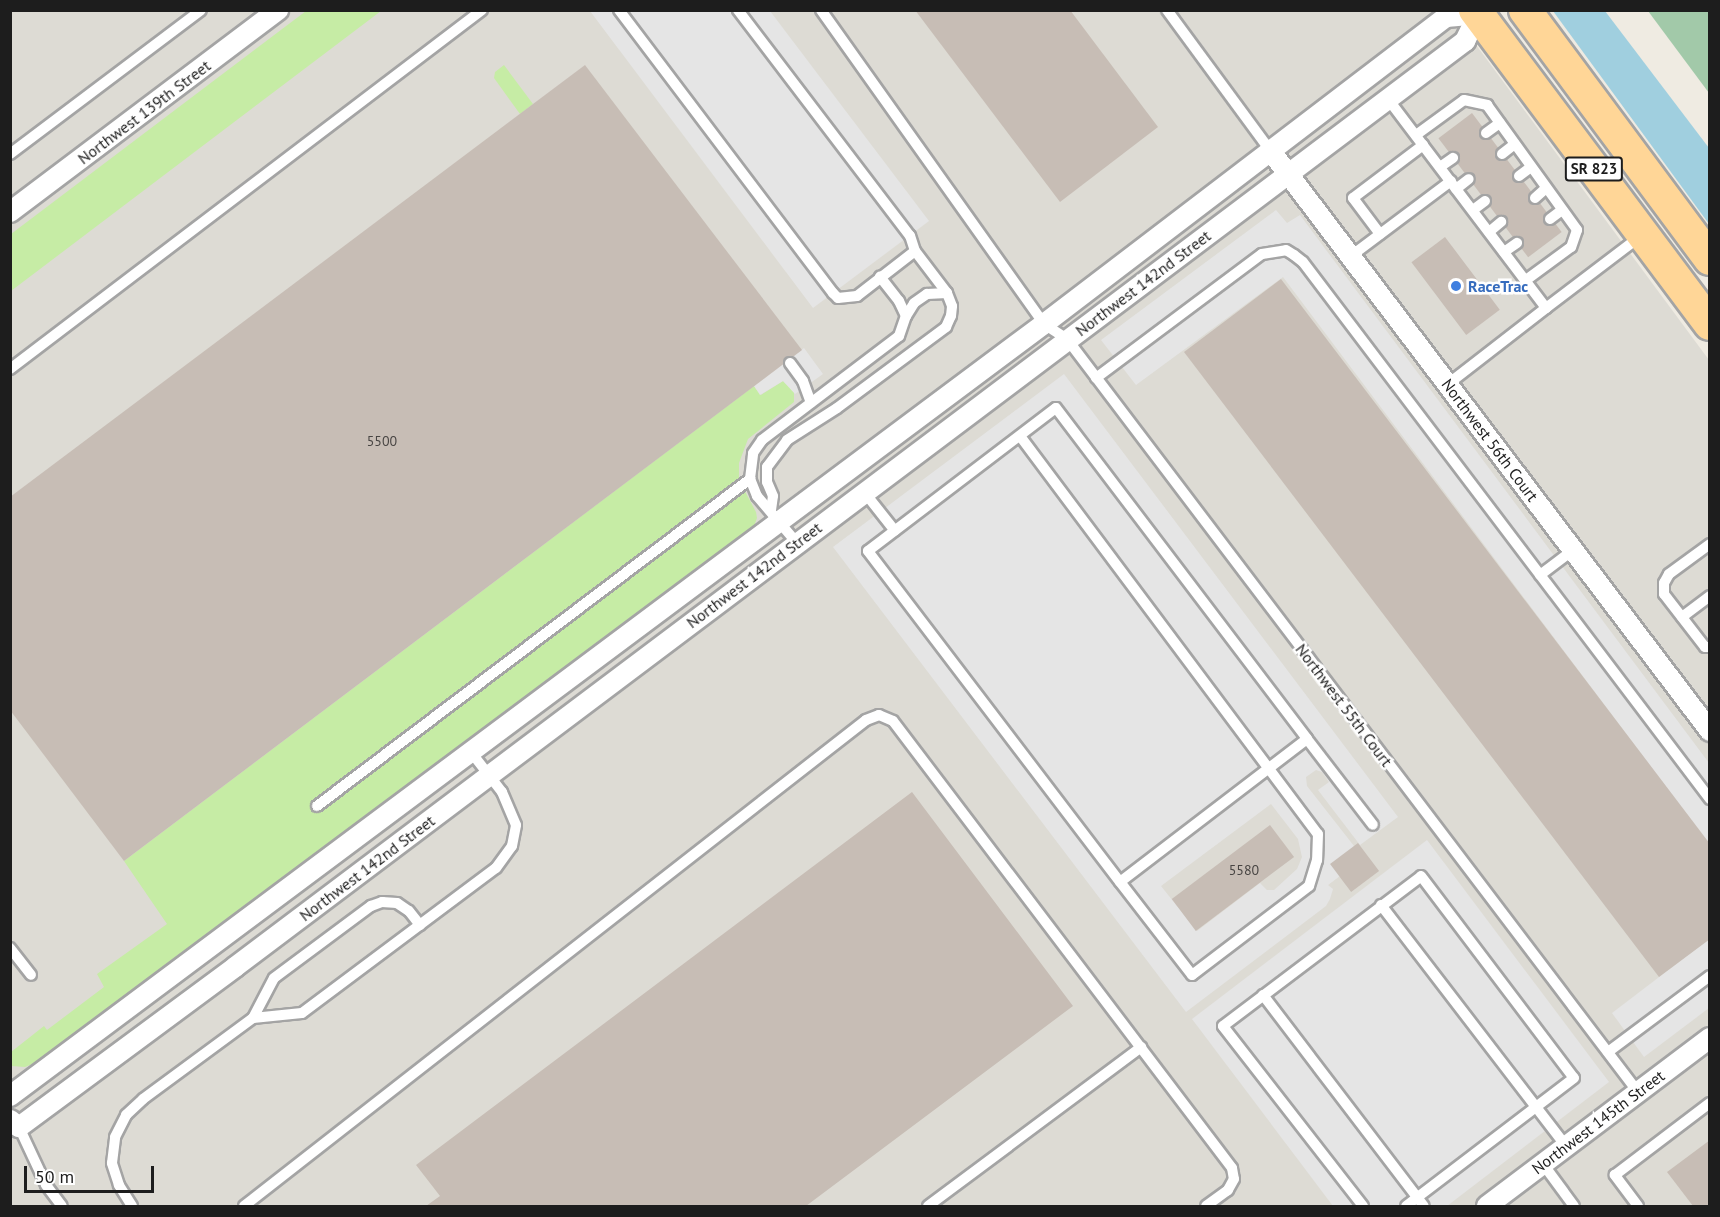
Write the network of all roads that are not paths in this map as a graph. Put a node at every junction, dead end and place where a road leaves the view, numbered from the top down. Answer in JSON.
{"nodes":[{"id":1,"x":201,"y":10,"type":"edge"},
{"id":2,"x":278,"y":10,"type":"edge"},
{"id":3,"x":619,"y":10,"type":"edge"},
{"id":4,"x":738,"y":10,"type":"edge"},
{"id":5,"x":821,"y":10,"type":"edge"},
{"id":6,"x":1167,"y":10,"type":"edge"},
{"id":7,"x":1525,"y":10,"type":"edge"},
{"id":8,"x":482,"y":11,"type":"edge"},
{"id":9,"x":1479,"y":12,"type":"edge"},
{"id":10,"x":1388,"y":99,"type":"junction"},
{"id":11,"x":1500,"y":123,"type":"junction"},
{"id":12,"x":1486,"y":133,"type":"dead end"},
{"id":13,"x":1416,"y":135,"type":"junction"},
{"id":14,"x":1515,"y":144,"type":"junction"},
{"id":15,"x":1423,"y":145,"type":"junction"},
{"id":16,"x":1270,"y":150,"type":"junction"},
{"id":17,"x":10,"y":154,"type":"edge"},
{"id":18,"x":1502,"y":154,"type":"dead end"},
{"id":19,"x":1453,"y":158,"type":"dead end"},
{"id":20,"x":1440,"y":167,"type":"junction"},
{"id":21,"x":1532,"y":167,"type":"junction"},
{"id":22,"x":1289,"y":174,"type":"junction"},
{"id":23,"x":1519,"y":176,"type":"dead end"},
{"id":24,"x":1469,"y":179,"type":"dead end"},
{"id":25,"x":1453,"y":185,"type":"junction"},
{"id":26,"x":1546,"y":188,"type":"junction"},
{"id":27,"x":1534,"y":198,"type":"dead end"},
{"id":28,"x":1485,"y":201,"type":"dead end"},
{"id":29,"x":1473,"y":210,"type":"junction"},
{"id":30,"x":1562,"y":210,"type":"junction"},
{"id":31,"x":10,"y":212,"type":"edge"},
{"id":32,"x":1550,"y":219,"type":"dead end"},
{"id":33,"x":1501,"y":222,"type":"dead end"},
{"id":34,"x":1489,"y":232,"type":"junction"},
{"id":35,"x":1380,"y":234,"type":"junction"},
{"id":36,"x":1643,"y":234,"type":"junction"},
{"id":37,"x":1516,"y":243,"type":"dead end"},
{"id":38,"x":915,"y":251,"type":"junction"},
{"id":39,"x":1504,"y":252,"type":"junction"},
{"id":40,"x":1351,"y":256,"type":"junction"},
{"id":41,"x":1710,"y":259,"type":"edge"},
{"id":42,"x":880,"y":278,"type":"junction"},
{"id":43,"x":1526,"y":280,"type":"junction"},
{"id":44,"x":947,"y":293,"type":"junction"},
{"id":45,"x":1546,"y":308,"type":"junction"},
{"id":46,"x":906,"y":316,"type":"junction"},
{"id":47,"x":1044,"y":324,"type":"junction"},
{"id":48,"x":1710,"y":324,"type":"edge"},
{"id":49,"x":1068,"y":339,"type":"junction"},
{"id":50,"x":789,"y":363,"type":"dead end"},
{"id":51,"x":10,"y":369,"type":"edge"},
{"id":52,"x":1096,"y":378,"type":"junction"},
{"id":53,"x":1448,"y":384,"type":"junction"},
{"id":54,"x":811,"y":403,"type":"junction"},
{"id":55,"x":1020,"y":436,"type":"junction"},
{"id":56,"x":750,"y":479,"type":"junction"},
{"id":57,"x":865,"y":493,"type":"junction"},
{"id":58,"x":775,"y":515,"type":"junction"},
{"id":59,"x":895,"y":531,"type":"junction"},
{"id":60,"x":797,"y":543,"type":"junction"},
{"id":61,"x":1710,"y":544,"type":"edge"},
{"id":62,"x":1573,"y":550,"type":"junction"},
{"id":63,"x":1540,"y":575,"type":"junction"},
{"id":64,"x":1710,"y":596,"type":"edge"},
{"id":65,"x":1682,"y":617,"type":"junction"},
{"id":66,"x":1710,"y":647,"type":"edge"},
{"id":67,"x":1708,"y":727,"type":"edge"},
{"id":68,"x":1307,"y":739,"type":"junction"},
{"id":69,"x":471,"y":752,"type":"junction"},
{"id":70,"x":1270,"y":768,"type":"junction"},
{"id":71,"x":490,"y":775,"type":"junction"},
{"id":72,"x":1710,"y":799,"type":"edge"},
{"id":73,"x":317,"y":806,"type":"dead end"},
{"id":74,"x":1373,"y":825,"type":"dead end"},
{"id":75,"x":1120,"y":882,"type":"junction"},
{"id":76,"x":1381,"y":905,"type":"junction"},
{"id":77,"x":420,"y":925,"type":"junction"},
{"id":78,"x":10,"y":948,"type":"edge"},
{"id":79,"x":31,"y":975,"type":"dead end"},
{"id":80,"x":1710,"y":976,"type":"edge"},
{"id":81,"x":1263,"y":995,"type":"junction"},
{"id":82,"x":254,"y":1018,"type":"junction"},
{"id":83,"x":1710,"y":1038,"type":"edge"},
{"id":84,"x":1141,"y":1047,"type":"junction"},
{"id":85,"x":1608,"y":1052,"type":"junction"},
{"id":86,"x":1638,"y":1092,"type":"junction"},
{"id":87,"x":10,"y":1096,"type":"edge"},
{"id":88,"x":1710,"y":1103,"type":"edge"},
{"id":89,"x":1536,"y":1107,"type":"junction"},
{"id":90,"x":15,"y":1123,"type":"edge"},
{"id":91,"x":1566,"y":1146,"type":"junction"},
{"id":92,"x":1543,"y":1164,"type":"junction"},
{"id":93,"x":1421,"y":1202,"type":"edge"},
{"id":94,"x":62,"y":1206,"type":"edge"},
{"id":95,"x":132,"y":1206,"type":"edge"},
{"id":96,"x":244,"y":1206,"type":"edge"},
{"id":97,"x":928,"y":1206,"type":"edge"},
{"id":98,"x":1206,"y":1206,"type":"edge"},
{"id":99,"x":1364,"y":1206,"type":"edge"},
{"id":100,"x":1406,"y":1206,"type":"edge"},
{"id":101,"x":1487,"y":1206,"type":"edge"},
{"id":102,"x":1574,"y":1206,"type":"edge"},
{"id":103,"x":1638,"y":1206,"type":"edge"}],
"edges":[{"from":1,"to":17,"type":"lane"},
{"from":2,"to":31,"type":"street","name":"Northwest 139th Street"},
{"from":3,"to":42,"type":"lane"},
{"from":4,"to":38,"type":"lane"},
{"from":5,"to":47,"type":"lane"},
{"from":6,"to":16,"type":"lane"},
{"from":7,"to":41,"type":"main road","number":"SR 823"},
{"from":8,"to":51,"type":"lane"},
{"from":9,"to":10,"type":"street","name":"Northwest 142nd Street"},
{"from":9,"to":16,"type":"street","name":"Northwest 142nd Street"},
{"from":9,"to":36,"type":"main road","number":"SR 823"},
{"from":10,"to":13,"type":"lane"},
{"from":10,"to":22,"type":"street","name":"Northwest 142nd Street"},
{"from":11,"to":12,"type":"lane"},
{"from":11,"to":13,"type":"lane"},
{"from":11,"to":14,"type":"lane"},
{"from":13,"to":15,"type":"lane"},
{"from":14,"to":18,"type":"lane"},
{"from":14,"to":21,"type":"lane"},
{"from":15,"to":20,"type":"lane"},
{"from":15,"to":35,"type":"lane"},
{"from":16,"to":22,"type":"street","name":"Northwest 56th Court"},
{"from":16,"to":47,"type":"street","name":"Northwest 142nd Street"},
{"from":19,"to":20,"type":"lane"},
{"from":20,"to":25,"type":"lane"},
{"from":21,"to":23,"type":"lane"},
{"from":21,"to":26,"type":"lane"},
{"from":22,"to":40,"type":"street","name":"Northwest 56th Court"},
{"from":22,"to":49,"type":"street","name":"Northwest 142nd Street"},
{"from":24,"to":25,"type":"lane"},
{"from":25,"to":29,"type":"lane"},
{"from":25,"to":35,"type":"lane"},
{"from":26,"to":27,"type":"lane"},
{"from":26,"to":30,"type":"lane"},
{"from":28,"to":29,"type":"lane"},
{"from":29,"to":34,"type":"lane"},
{"from":30,"to":32,"type":"lane"},
{"from":30,"to":43,"type":"lane"},
{"from":33,"to":34,"type":"lane"},
{"from":34,"to":39,"type":"lane"},
{"from":35,"to":40,"type":"lane"},
{"from":36,"to":45,"type":"lane"},
{"from":36,"to":48,"type":"main road","number":"SR 823"},
{"from":37,"to":39,"type":"lane"},
{"from":38,"to":42,"type":"lane"},
{"from":38,"to":44,"type":"lane"},
{"from":39,"to":43,"type":"lane"},
{"from":40,"to":53,"type":"street","name":"Northwest 56th Court"},
{"from":42,"to":46,"type":"lane"},
{"from":43,"to":45,"type":"lane"},
{"from":44,"to":46,"type":"lane"},
{"from":44,"to":58,"type":"lane"},
{"from":45,"to":53,"type":"lane"},
{"from":46,"to":54,"type":"lane"},
{"from":47,"to":49,"type":"lane","name":"Northwest 55th Court"},
{"from":47,"to":58,"type":"street","name":"Northwest 142nd Street"},
{"from":49,"to":52,"type":"lane","name":"Northwest 55th Court"},
{"from":49,"to":57,"type":"street","name":"Northwest 142nd Street"},
{"from":50,"to":54,"type":"lane"},
{"from":52,"to":63,"type":"lane"},
{"from":52,"to":85,"type":"lane","name":"Northwest 55th Court"},
{"from":53,"to":62,"type":"street","name":"Northwest 56th Court"},
{"from":54,"to":56,"type":"lane"},
{"from":55,"to":59,"type":"lane"},
{"from":55,"to":68,"type":"lane"},
{"from":55,"to":70,"type":"lane"},
{"from":56,"to":58,"type":"lane"},
{"from":56,"to":73,"type":"lane"},
{"from":57,"to":59,"type":"lane"},
{"from":57,"to":60,"type":"street","name":"Northwest 142nd Street"},
{"from":58,"to":60,"type":"lane"},
{"from":58,"to":69,"type":"street","name":"Northwest 142nd Street"},
{"from":59,"to":75,"type":"lane"},
{"from":60,"to":71,"type":"street","name":"Northwest 142nd Street"},
{"from":61,"to":65,"type":"lane"},
{"from":62,"to":63,"type":"lane"},
{"from":62,"to":67,"type":"street","name":"Northwest 56th Court"},
{"from":63,"to":72,"type":"lane"},
{"from":64,"to":65,"type":"lane"},
{"from":65,"to":66,"type":"lane"},
{"from":68,"to":70,"type":"lane"},
{"from":68,"to":74,"type":"lane"},
{"from":69,"to":71,"type":"lane"},
{"from":69,"to":87,"type":"street","name":"Northwest 142nd Street"},
{"from":70,"to":75,"type":"lane"},
{"from":70,"to":75,"type":"lane"},
{"from":71,"to":77,"type":"lane"},
{"from":71,"to":90,"type":"street","name":"Northwest 142nd Street"},
{"from":76,"to":81,"type":"lane"},
{"from":76,"to":89,"type":"lane"},
{"from":76,"to":89,"type":"lane"},
{"from":77,"to":82,"type":"lane"},
{"from":77,"to":82,"type":"lane"},
{"from":78,"to":79,"type":"lane"},
{"from":80,"to":85,"type":"lane"},
{"from":81,"to":93,"type":"lane"},
{"from":81,"to":99,"type":"lane"},
{"from":82,"to":95,"type":"lane"},
{"from":83,"to":86,"type":"street","name":"Northwest 145th Street"},
{"from":84,"to":96,"type":"lane"},
{"from":84,"to":97,"type":"lane"},
{"from":84,"to":98,"type":"lane"},
{"from":85,"to":86,"type":"lane","name":"Northwest 55th Court"},
{"from":86,"to":91,"type":"street","name":"Northwest 145th Street"},
{"from":88,"to":103,"type":"lane"},
{"from":89,"to":91,"type":"lane"},
{"from":89,"to":93,"type":"lane"},
{"from":90,"to":94,"type":"lane"},
{"from":91,"to":92,"type":"street","name":"Northwest 145th Street"},
{"from":92,"to":101,"type":"street","name":"Northwest 145th Street"},
{"from":92,"to":102,"type":"lane"},
{"from":93,"to":100,"type":"lane"}]}
